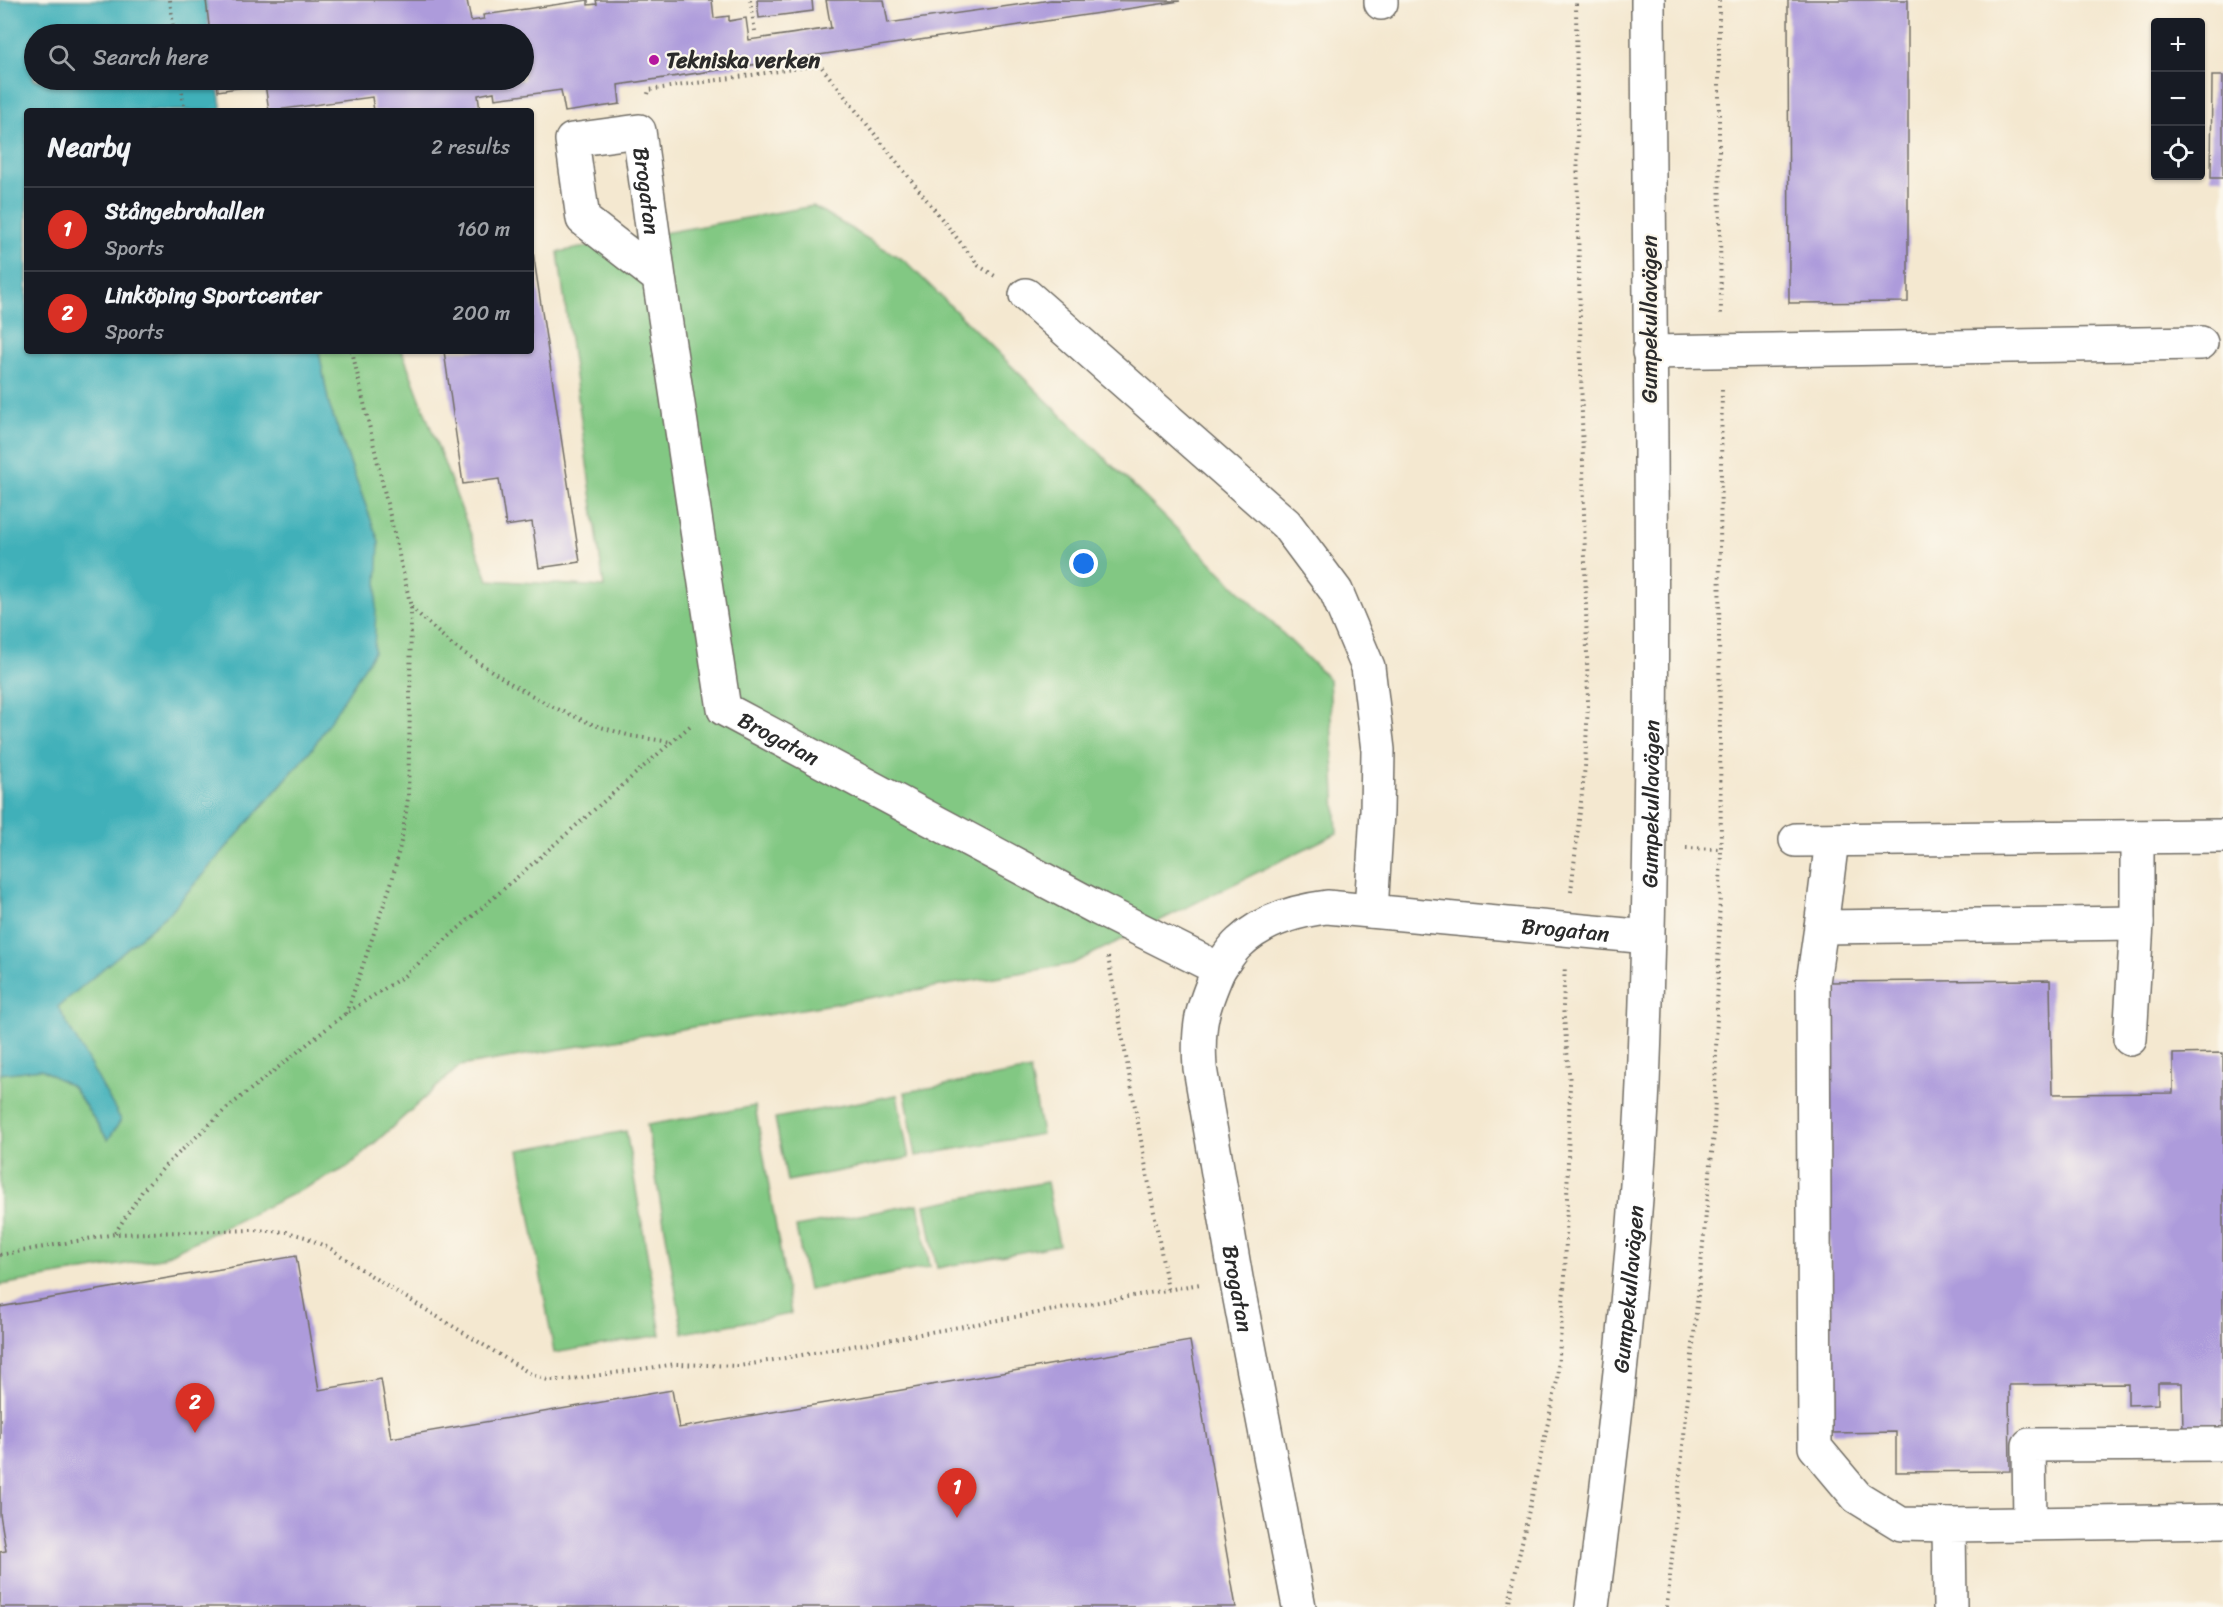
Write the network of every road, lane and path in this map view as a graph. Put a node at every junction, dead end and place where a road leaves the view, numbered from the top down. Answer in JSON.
{"nodes":[{"id":1,"x":170,"y":0,"type":"edge"},
{"id":2,"x":750,"y":0,"type":"edge"},
{"id":3,"x":1575,"y":0,"type":"edge"},
{"id":4,"x":1648,"y":0,"type":"edge"},
{"id":5,"x":1719,"y":0,"type":"edge"},
{"id":6,"x":173,"y":24,"type":"edge"},
{"id":7,"x":755,"y":31,"type":"dead end"},
{"id":8,"x":182,"y":90,"type":"edge"},
{"id":9,"x":185,"y":108,"type":"edge"},
{"id":10,"x":639,"y":131,"type":"junction"},
{"id":11,"x":658,"y":278,"type":"junction"},
{"id":12,"x":1026,"y":295,"type":"joint"},
{"id":13,"x":2201,"y":343,"type":"dead end"},
{"id":14,"x":1649,"y":352,"type":"junction"},
{"id":15,"x":1722,"y":352,"type":"junction"},
{"id":16,"x":353,"y":354,"type":"edge"},
{"id":17,"x":411,"y":607,"type":"junction"},
{"id":18,"x":724,"y":709,"type":"junction"},
{"id":19,"x":671,"y":742,"type":"junction"},
{"id":20,"x":2223,"y":836,"type":"edge"},
{"id":21,"x":2137,"y":837,"type":"junction"},
{"id":22,"x":1797,"y":840,"type":"dead end"},
{"id":23,"x":1832,"y":840,"type":"junction"},
{"id":24,"x":1099,"y":909,"type":"junction"},
{"id":25,"x":1371,"y":911,"type":"junction"},
{"id":26,"x":2138,"y":923,"type":"junction"},
{"id":27,"x":1821,"y":927,"type":"junction"},
{"id":28,"x":1567,"y":928,"type":"junction"},
{"id":29,"x":1648,"y":937,"type":"junction"},
{"id":30,"x":1219,"y":969,"type":"junction"},
{"id":31,"x":345,"y":1014,"type":"junction"},
{"id":32,"x":2130,"y":1039,"type":"dead end"},
{"id":33,"x":115,"y":1234,"type":"junction"},
{"id":34,"x":0,"y":1255,"type":"edge"},
{"id":35,"x":1236,"y":1278,"type":"junction"},
{"id":36,"x":1168,"y":1290,"type":"junction"},
{"id":37,"x":2223,"y":1444,"type":"edge"},
{"id":38,"x":2223,"y":1521,"type":"edge"},
{"id":39,"x":2030,"y":1524,"type":"junction"},
{"id":40,"x":1949,"y":1525,"type":"junction"},
{"id":41,"x":1299,"y":1607,"type":"edge"},
{"id":42,"x":1508,"y":1607,"type":"edge"},
{"id":43,"x":1592,"y":1607,"type":"edge"},
{"id":44,"x":1666,"y":1607,"type":"edge"},
{"id":45,"x":1950,"y":1607,"type":"edge"}],
"edges":[{"from":1,"to":6,"type":"path"},
{"from":2,"to":7,"type":"path"},
{"from":3,"to":28,"type":"path"},
{"from":4,"to":14,"type":"street","name":"Gumpekullavägen"},
{"from":5,"to":15,"type":"path"},
{"from":8,"to":9,"type":"path"},
{"from":10,"to":11,"type":"street","name":"Brogatan"},
{"from":10,"to":11,"type":"street","name":"Brogatan"},
{"from":10,"to":12,"type":"path"},
{"from":11,"to":18,"type":"street","name":"Brogatan"},
{"from":12,"to":25,"type":"street"},
{"from":13,"to":15,"type":"street"},
{"from":14,"to":15,"type":"street"},
{"from":14,"to":29,"type":"street","name":"Gumpekullavägen"},
{"from":15,"to":44,"type":"path"},
{"from":16,"to":17,"type":"path"},
{"from":17,"to":19,"type":"path"},
{"from":17,"to":31,"type":"path"},
{"from":18,"to":19,"type":"path"},
{"from":18,"to":24,"type":"street","name":"Brogatan"},
{"from":19,"to":31,"type":"path"},
{"from":20,"to":21,"type":"street"},
{"from":21,"to":23,"type":"street"},
{"from":21,"to":26,"type":"street"},
{"from":22,"to":23,"type":"street"},
{"from":23,"to":27,"type":"street"},
{"from":24,"to":30,"type":"street","name":"Brogatan"},
{"from":24,"to":36,"type":"path"},
{"from":25,"to":28,"type":"street","name":"Brogatan"},
{"from":25,"to":30,"type":"street","name":"Brogatan"},
{"from":26,"to":27,"type":"street"},
{"from":26,"to":32,"type":"street"},
{"from":27,"to":40,"type":"street"},
{"from":28,"to":29,"type":"street","name":"Brogatan"},
{"from":28,"to":42,"type":"path"},
{"from":29,"to":43,"type":"street","name":"Gumpekullavägen"},
{"from":30,"to":35,"type":"street","name":"Brogatan"},
{"from":31,"to":33,"type":"path"},
{"from":33,"to":34,"type":"path"},
{"from":33,"to":36,"type":"path"},
{"from":35,"to":36,"type":"path"},
{"from":35,"to":41,"type":"street","name":"Brogatan"},
{"from":37,"to":39,"type":"street"},
{"from":38,"to":39,"type":"street"},
{"from":39,"to":40,"type":"street"},
{"from":40,"to":45,"type":"street"}]}
